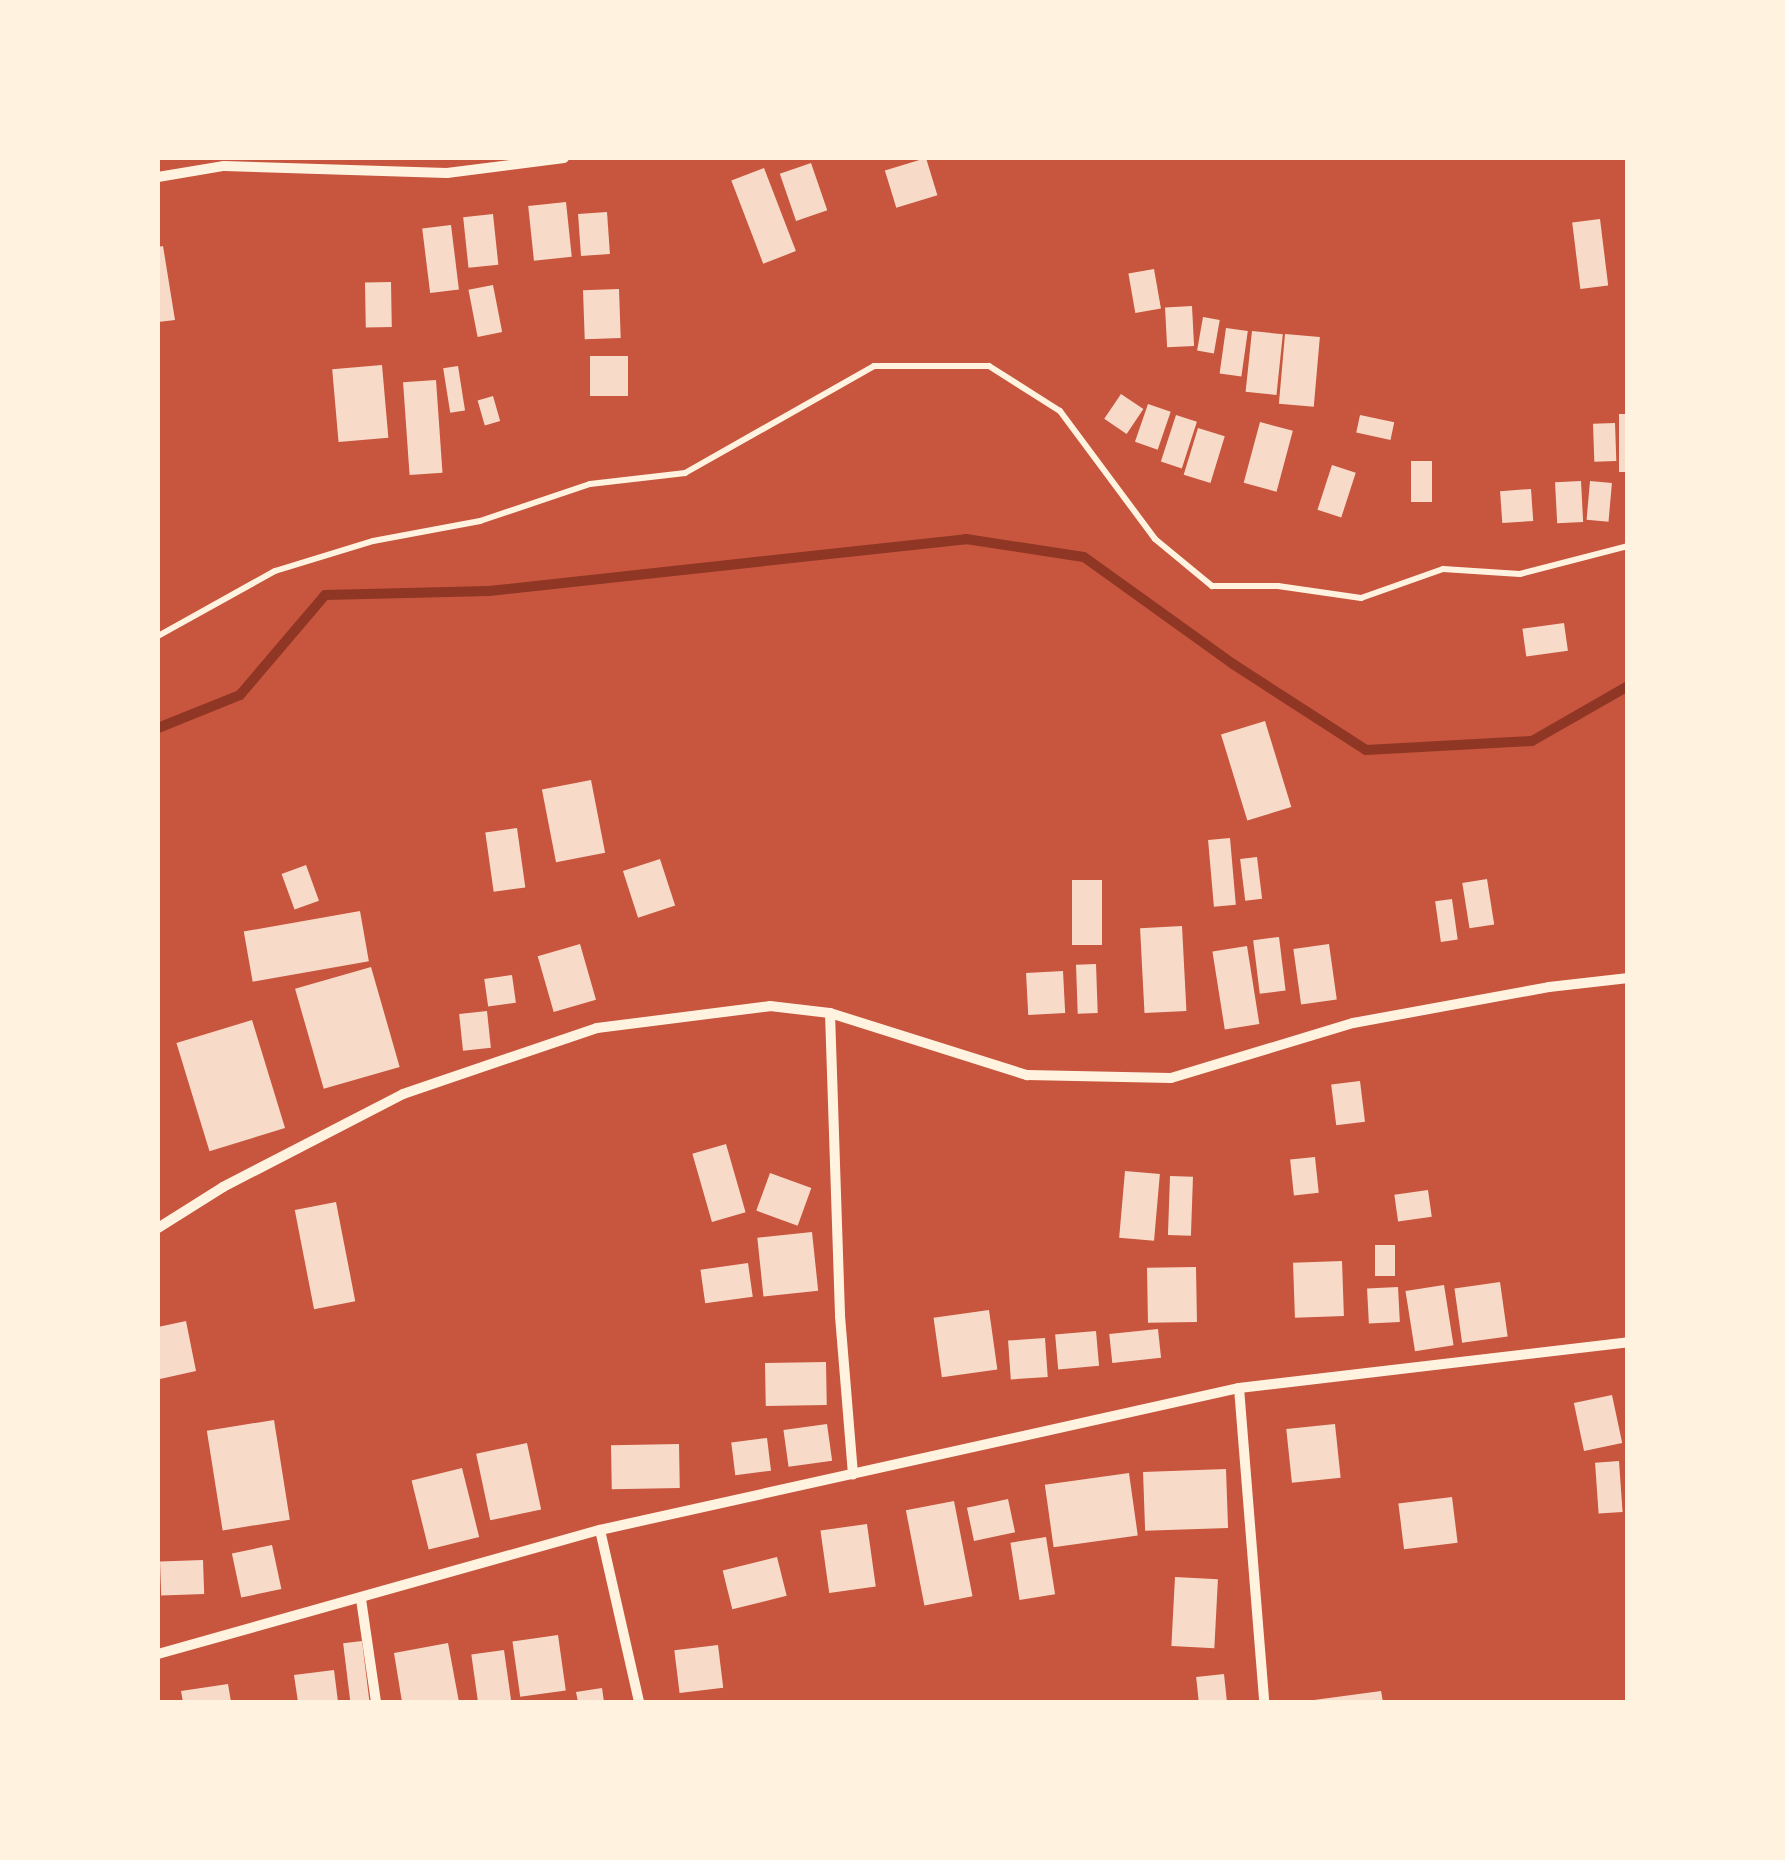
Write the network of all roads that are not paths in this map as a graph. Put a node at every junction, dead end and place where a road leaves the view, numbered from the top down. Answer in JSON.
{"nodes":[{"id":1,"x":564,"y":158,"type":"edge"},
{"id":2,"x":158,"y":176,"type":"edge"},
{"id":3,"x":1628,"y":978,"type":"edge"},
{"id":4,"x":830,"y":1013,"type":"junction"},
{"id":5,"x":158,"y":1228,"type":"edge"},
{"id":6,"x":1628,"y":1342,"type":"edge"},
{"id":7,"x":1240,"y":1388,"type":"junction"},
{"id":8,"x":853,"y":1474,"type":"junction"},
{"id":9,"x":600,"y":1530,"type":"junction"},
{"id":10,"x":361,"y":1599,"type":"junction"},
{"id":11,"x":158,"y":1654,"type":"edge"},
{"id":12,"x":376,"y":1702,"type":"edge"},
{"id":13,"x":640,"y":1702,"type":"edge"},
{"id":14,"x":1264,"y":1702,"type":"edge"}],
"edges":[{"from":1,"to":2,"type":"street"},
{"from":3,"to":4,"type":"street"},
{"from":4,"to":5,"type":"street"},
{"from":4,"to":8,"type":"street"},
{"from":6,"to":7,"type":"street"},
{"from":7,"to":8,"type":"street"},
{"from":7,"to":14,"type":"street"},
{"from":8,"to":9,"type":"street"},
{"from":9,"to":10,"type":"street"},
{"from":9,"to":13,"type":"street"},
{"from":10,"to":11,"type":"street"},
{"from":10,"to":12,"type":"street"}]}
